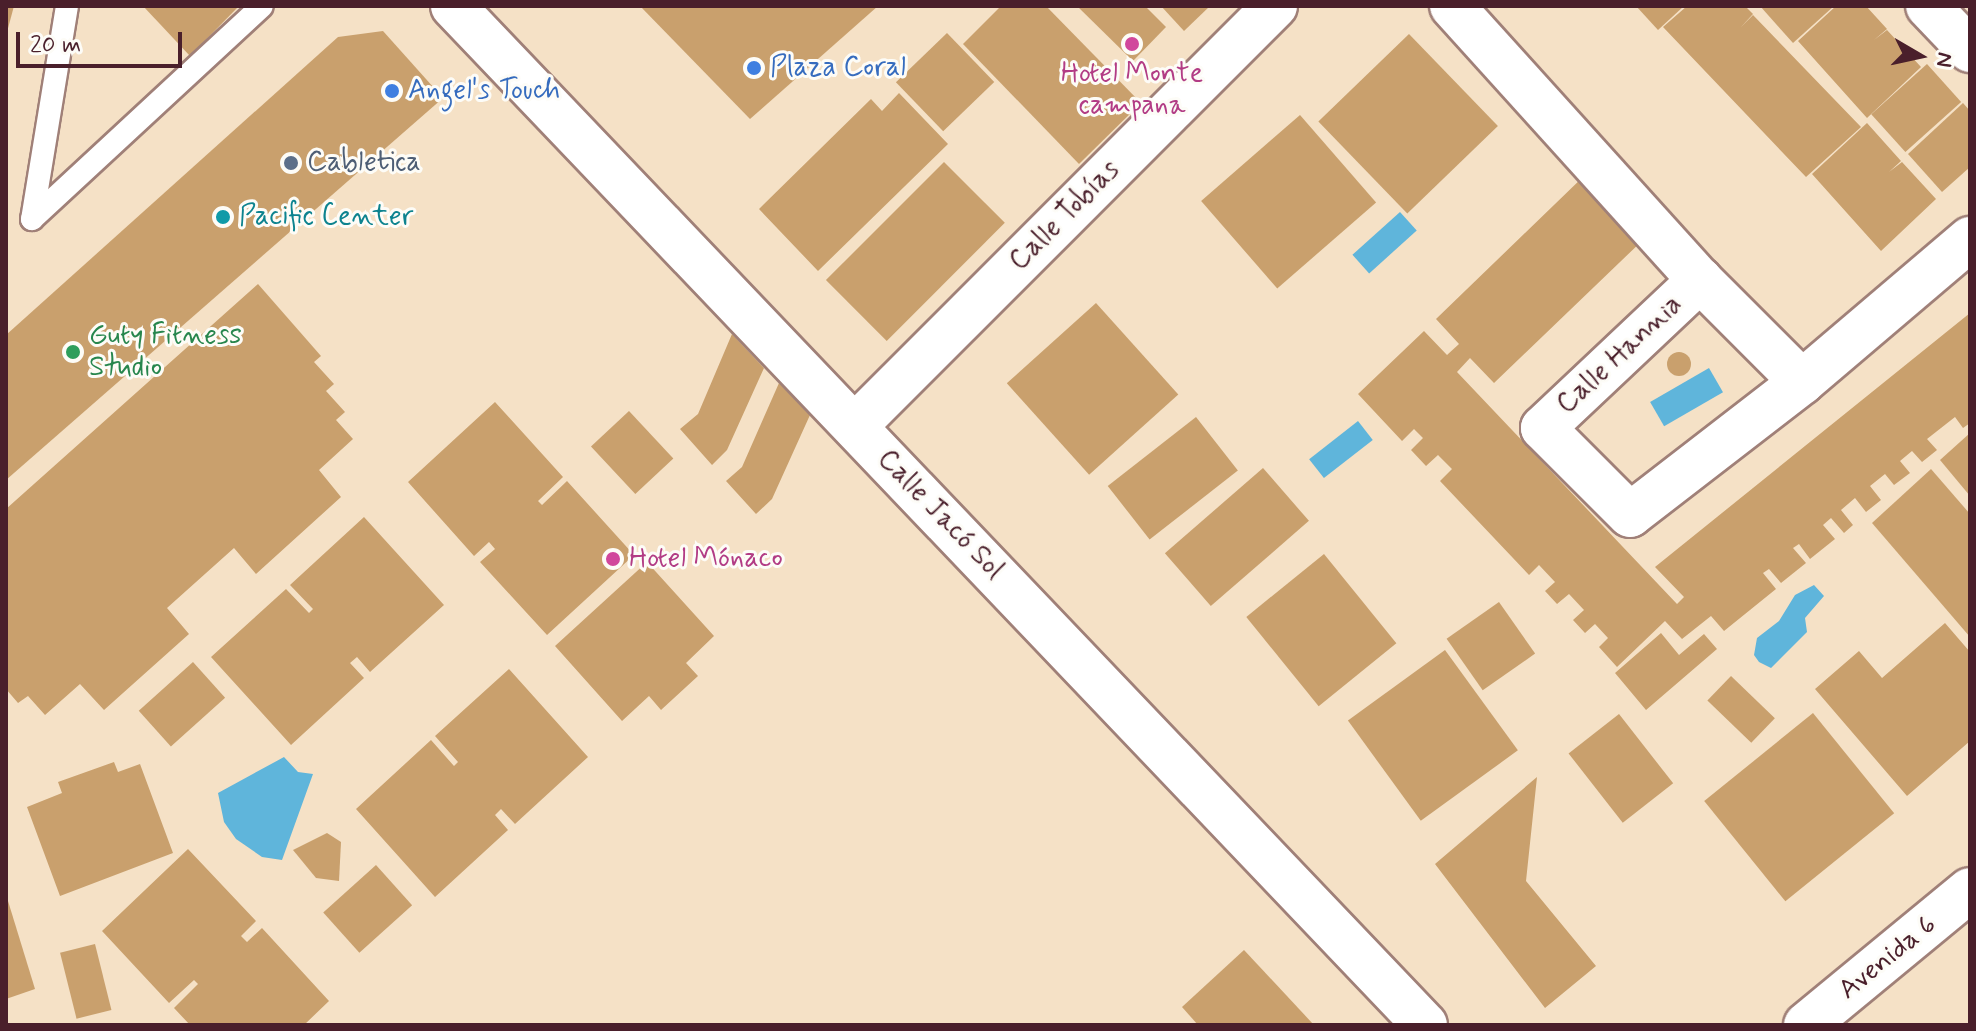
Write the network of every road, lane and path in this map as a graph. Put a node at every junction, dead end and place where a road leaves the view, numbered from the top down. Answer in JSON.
{"nodes":[{"id":1,"x":67,"y":6,"type":"edge"},
{"id":2,"x":262,"y":6,"type":"edge"},
{"id":3,"x":453,"y":6,"type":"edge"},
{"id":4,"x":1275,"y":6,"type":"edge"},
{"id":5,"x":1452,"y":6,"type":"edge"},
{"id":6,"x":1928,"y":6,"type":"edge"},
{"id":7,"x":1970,"y":50,"type":"edge"},
{"id":8,"x":1970,"y":239,"type":"edge"},
{"id":9,"x":1700,"y":280,"type":"junction"},
{"id":10,"x":1802,"y":382,"type":"junction"},
{"id":11,"x":855,"y":426,"type":"junction"},
{"id":12,"x":1970,"y":890,"type":"edge"},
{"id":13,"x":1425,"y":1025,"type":"edge"},
{"id":14,"x":1806,"y":1025,"type":"edge"}],
"edges":[{"from":1,"to":2,"type":"lane"},
{"from":3,"to":11,"type":"street","name":"Calle Jacó Sol"},
{"from":4,"to":11,"type":"street","name":"Calle Tobías"},
{"from":5,"to":9,"type":"street","name":"Calle Hannia"},
{"from":6,"to":7,"type":"street"},
{"from":8,"to":10,"type":"street","name":"Calle Hannia"},
{"from":9,"to":10,"type":"street","name":"Calle Hannia"},
{"from":9,"to":10,"type":"street","name":"Calle Hannia"},
{"from":11,"to":13,"type":"street","name":"Calle Jacó Sol"},
{"from":12,"to":14,"type":"street","name":"Avenida 6"}]}
